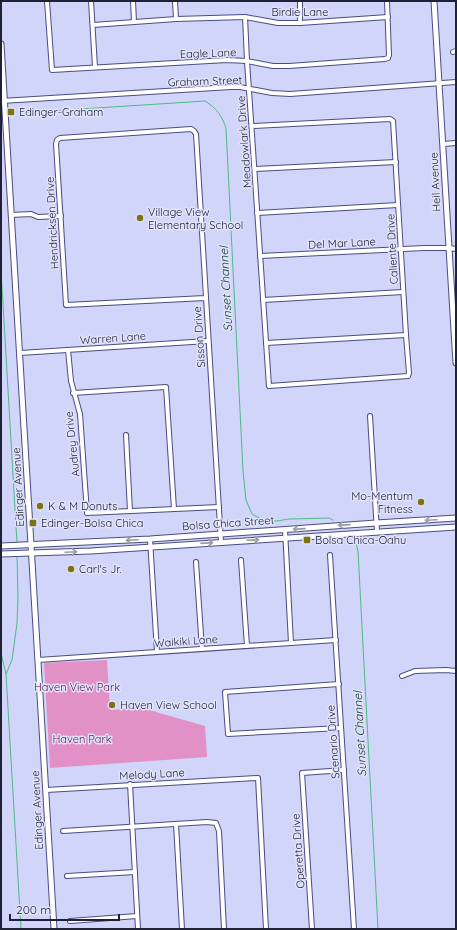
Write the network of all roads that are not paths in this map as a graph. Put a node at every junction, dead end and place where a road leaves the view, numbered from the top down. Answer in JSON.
{"nodes":[{"id":1,"x":47,"y":1,"type":"edge"},
{"id":2,"x":91,"y":1,"type":"edge"},
{"id":3,"x":133,"y":1,"type":"edge"},
{"id":4,"x":175,"y":1,"type":"edge"},
{"id":5,"x":300,"y":1,"type":"edge"},
{"id":6,"x":387,"y":1,"type":"edge"},
{"id":7,"x":434,"y":1,"type":"edge"},
{"id":8,"x":245,"y":17,"type":"junction"},
{"id":9,"x":388,"y":17,"type":"junction"},
{"id":10,"x":176,"y":19,"type":"junction"},
{"id":11,"x":134,"y":22,"type":"junction"},
{"id":12,"x":300,"y":23,"type":"junction"},
{"id":13,"x":93,"y":25,"type":"junction"},
{"id":14,"x":1,"y":44,"type":"edge"},
{"id":15,"x":247,"y":61,"type":"junction"},
{"id":16,"x":95,"y":67,"type":"junction"},
{"id":17,"x":456,"y":82,"type":"edge"},
{"id":18,"x":439,"y":83,"type":"junction"},
{"id":19,"x":249,"y":89,"type":"junction"},
{"id":20,"x":3,"y":101,"type":"edge"},
{"id":21,"x":252,"y":126,"type":"junction"},
{"id":22,"x":194,"y":131,"type":"joint"},
{"id":23,"x":456,"y":143,"type":"edge"},
{"id":24,"x":443,"y":144,"type":"junction"},
{"id":25,"x":396,"y":162,"type":"junction"},
{"id":26,"x":255,"y":169,"type":"junction"},
{"id":27,"x":398,"y":205,"type":"junction"},
{"id":28,"x":257,"y":213,"type":"junction"},
{"id":29,"x":11,"y":215,"type":"junction"},
{"id":30,"x":61,"y":216,"type":"junction"},
{"id":31,"x":401,"y":248,"type":"junction"},
{"id":32,"x":449,"y":248,"type":"junction"},
{"id":33,"x":456,"y":248,"type":"edge"},
{"id":34,"x":260,"y":256,"type":"junction"},
{"id":35,"x":403,"y":292,"type":"junction"},
{"id":36,"x":205,"y":298,"type":"junction"},
{"id":37,"x":263,"y":300,"type":"junction"},
{"id":38,"x":455,"y":324,"type":"edge"},
{"id":39,"x":406,"y":335,"type":"junction"},
{"id":40,"x":208,"y":341,"type":"junction"},
{"id":41,"x":266,"y":343,"type":"junction"},
{"id":42,"x":68,"y":350,"type":"junction"},
{"id":43,"x":20,"y":353,"type":"junction"},
{"id":44,"x":456,"y":362,"type":"edge"},
{"id":45,"x":269,"y":386,"type":"joint"},
{"id":46,"x":73,"y":393,"type":"junction"},
{"id":47,"x":370,"y":416,"type":"dead end"},
{"id":48,"x":126,"y":435,"type":"dead end"},
{"id":49,"x":219,"y":507,"type":"junction"},
{"id":50,"x":174,"y":509,"type":"junction"},
{"id":51,"x":130,"y":511,"type":"junction"},
{"id":52,"x":456,"y":518,"type":"edge"},
{"id":53,"x":376,"y":523,"type":"junction"},
{"id":54,"x":456,"y":527,"type":"edge"},
{"id":55,"x":285,"y":530,"type":"junction"},
{"id":56,"x":377,"y":532,"type":"junction"},
{"id":57,"x":220,"y":534,"type":"junction"},
{"id":58,"x":285,"y":538,"type":"junction"},
{"id":59,"x":150,"y":539,"type":"junction"},
{"id":60,"x":90,"y":542,"type":"junction"},
{"id":61,"x":221,"y":542,"type":"junction"},
{"id":62,"x":31,"y":545,"type":"junction"},
{"id":63,"x":1,"y":546,"type":"edge"},
{"id":64,"x":151,"y":547,"type":"junction"},
{"id":65,"x":91,"y":550,"type":"junction"},
{"id":66,"x":32,"y":553,"type":"junction"},
{"id":67,"x":1,"y":554,"type":"edge"},
{"id":68,"x":330,"y":555,"type":"dead end"},
{"id":69,"x":241,"y":560,"type":"dead end"},
{"id":70,"x":196,"y":562,"type":"dead end"},
{"id":71,"x":336,"y":640,"type":"junction"},
{"id":72,"x":291,"y":643,"type":"junction"},
{"id":73,"x":247,"y":646,"type":"junction"},
{"id":74,"x":202,"y":649,"type":"junction"},
{"id":75,"x":157,"y":652,"type":"junction"},
{"id":76,"x":38,"y":660,"type":"junction"},
{"id":77,"x":456,"y":671,"type":"edge"},
{"id":78,"x":402,"y":676,"type":"dead end"},
{"id":79,"x":339,"y":684,"type":"junction"},
{"id":80,"x":341,"y":728,"type":"junction"},
{"id":81,"x":344,"y":770,"type":"junction"},
{"id":82,"x":130,"y":784,"type":"junction"},
{"id":83,"x":46,"y":790,"type":"junction"},
{"id":84,"x":176,"y":824,"type":"junction"},
{"id":85,"x":132,"y":827,"type":"junction"},
{"id":86,"x":63,"y":831,"type":"dead end"},
{"id":87,"x":135,"y":872,"type":"junction"},
{"id":88,"x":67,"y":876,"type":"dead end"},
{"id":89,"x":137,"y":916,"type":"junction"},
{"id":90,"x":70,"y":921,"type":"dead end"},
{"id":91,"x":54,"y":929,"type":"edge"},
{"id":92,"x":138,"y":929,"type":"edge"},
{"id":93,"x":182,"y":929,"type":"edge"},
{"id":94,"x":224,"y":929,"type":"edge"},
{"id":95,"x":266,"y":929,"type":"edge"},
{"id":96,"x":312,"y":929,"type":"edge"},
{"id":97,"x":354,"y":929,"type":"edge"}],
"edges":[{"from":1,"to":16,"type":"street","name":"Eagle Lane"},
{"from":2,"to":13,"type":"street"},
{"from":3,"to":11,"type":"street"},
{"from":4,"to":10,"type":"street"},
{"from":5,"to":12,"type":"street"},
{"from":6,"to":9,"type":"street"},
{"from":7,"to":18,"type":"main road","name":"Heil Avenue"},
{"from":8,"to":10,"type":"street","name":"Birdie Lane"},
{"from":8,"to":12,"type":"street","name":"Birdie Lane"},
{"from":8,"to":15,"type":"street","name":"Meadowlark Drive"},
{"from":9,"to":12,"type":"street","name":"Birdie Lane"},
{"from":9,"to":15,"type":"street","name":"Eagle Lane"},
{"from":10,"to":11,"type":"street","name":"Birdie Lane"},
{"from":11,"to":13,"type":"street","name":"Birdie Lane"},
{"from":13,"to":16,"type":"street"},
{"from":14,"to":20,"type":"main road","name":"Edinger Avenue"},
{"from":15,"to":16,"type":"street","name":"Eagle Lane"},
{"from":15,"to":19,"type":"street","name":"Meadowlark Drive"},
{"from":17,"to":18,"type":"street","name":"Graham Street"},
{"from":18,"to":19,"type":"street","name":"Graham Street"},
{"from":18,"to":24,"type":"main road","name":"Heil Avenue"},
{"from":19,"to":20,"type":"street","name":"Graham Street"},
{"from":19,"to":21,"type":"street","name":"Meadowlark Drive"},
{"from":20,"to":29,"type":"main road","name":"Edinger Avenue"},
{"from":21,"to":25,"type":"street","name":"Caliente Drive"},
{"from":21,"to":26,"type":"street","name":"Meadowlark Drive"},
{"from":22,"to":30,"type":"street","name":"Hendricksen Drive"},
{"from":22,"to":36,"type":"street","name":"Sisson Drive"},
{"from":23,"to":24,"type":"street"},
{"from":24,"to":32,"type":"main road","name":"Heil Avenue"},
{"from":25,"to":26,"type":"street"},
{"from":25,"to":27,"type":"street","name":"Caliente Drive"},
{"from":26,"to":28,"type":"street","name":"Meadowlark Drive"},
{"from":27,"to":28,"type":"street"},
{"from":27,"to":31,"type":"street","name":"Caliente Drive"},
{"from":28,"to":34,"type":"street","name":"Meadowlark Drive"},
{"from":29,"to":30,"type":"street"},
{"from":29,"to":43,"type":"main road","name":"Edinger Avenue"},
{"from":30,"to":36,"type":"street","name":"Hendricksen Drive"},
{"from":31,"to":32,"type":"street","name":"Del Mar Lane"},
{"from":31,"to":34,"type":"street","name":"Del Mar Lane"},
{"from":31,"to":35,"type":"street","name":"Caliente Drive"},
{"from":32,"to":33,"type":"street","name":"Del Mar Lane"},
{"from":32,"to":38,"type":"main road","name":"Heil Avenue"},
{"from":34,"to":37,"type":"street","name":"Meadowlark Drive"},
{"from":35,"to":37,"type":"street"},
{"from":35,"to":39,"type":"street","name":"Caliente Drive"},
{"from":36,"to":40,"type":"street","name":"Sisson Drive"},
{"from":37,"to":41,"type":"street","name":"Meadowlark Drive"},
{"from":38,"to":44,"type":"main road","name":"Heil Avenue"},
{"from":39,"to":41,"type":"street"},
{"from":39,"to":45,"type":"street","name":"Caliente Drive"},
{"from":40,"to":42,"type":"street","name":"Warren Lane"},
{"from":40,"to":49,"type":"street","name":"Sisson Drive"},
{"from":41,"to":45,"type":"street","name":"Meadowlark Drive"},
{"from":42,"to":43,"type":"street","name":"Warren Lane"},
{"from":42,"to":46,"type":"street","name":"Audrey Drive"},
{"from":43,"to":62,"type":"main road","name":"Edinger Avenue"},
{"from":46,"to":50,"type":"street"},
{"from":46,"to":51,"type":"street","name":"Audrey Drive"},
{"from":47,"to":53,"type":"street"},
{"from":48,"to":51,"type":"street"},
{"from":49,"to":50,"type":"street"},
{"from":49,"to":57,"type":"street","name":"Sisson Drive"},
{"from":50,"to":51,"type":"street"},
{"from":52,"to":53,"type":"main road","name":"Bolsa Chica Street","one_way":true},
{"from":53,"to":55,"type":"main road","name":"Bolsa Chica Street","one_way":true},
{"from":53,"to":56,"type":"street"},
{"from":54,"to":56,"type":"main road","name":"Bolsa Chica Street"},
{"from":55,"to":57,"type":"main road","name":"Bolsa Chica Street"},
{"from":55,"to":58,"type":"street"},
{"from":56,"to":58,"type":"main road","name":"Bolsa Chica Street"},
{"from":57,"to":59,"type":"main road","name":"Bolsa Chica Street"},
{"from":57,"to":61,"type":"street","name":"Sisson Drive"},
{"from":61,"to":58,"type":"main road","name":"Bolsa Chica Street","one_way":true},
{"from":58,"to":72,"type":"street"},
{"from":59,"to":60,"type":"main road","name":"Bolsa Chica Street","one_way":true},
{"from":59,"to":64,"type":"street"},
{"from":60,"to":62,"type":"main road","name":"Bolsa Chica Street"},
{"from":60,"to":65,"type":"main road"},
{"from":64,"to":61,"type":"main road","name":"Bolsa Chica Street","one_way":true},
{"from":62,"to":63,"type":"main road","name":"Bolsa Chica Street"},
{"from":62,"to":66,"type":"main road","name":"Edinger Avenue"},
{"from":64,"to":65,"type":"main road","name":"Bolsa Chica Street"},
{"from":64,"to":75,"type":"street"},
{"from":66,"to":65,"type":"main road","name":"Bolsa Chica Street","one_way":true},
{"from":66,"to":67,"type":"main road","name":"Bolsa Chica Street"},
{"from":66,"to":76,"type":"main road","name":"Edinger Avenue"},
{"from":68,"to":71,"type":"street","name":"Scenario Drive"},
{"from":69,"to":73,"type":"street"},
{"from":70,"to":74,"type":"street"},
{"from":71,"to":72,"type":"street","name":"Waikiki Lane"},
{"from":71,"to":79,"type":"street","name":"Scenario Drive"},
{"from":72,"to":73,"type":"street","name":"Waikiki Lane"},
{"from":73,"to":74,"type":"street","name":"Waikiki Lane"},
{"from":74,"to":75,"type":"street","name":"Waikiki Lane"},
{"from":75,"to":76,"type":"street","name":"Waikiki Lane"},
{"from":76,"to":83,"type":"main road","name":"Edinger Avenue"},
{"from":77,"to":78,"type":"street"},
{"from":79,"to":80,"type":"street","name":"Scenario Drive"},
{"from":79,"to":80,"type":"street"},
{"from":80,"to":81,"type":"street","name":"Scenario Drive"},
{"from":81,"to":96,"type":"street","name":"Operetta Drive"},
{"from":81,"to":97,"type":"street","name":"Scenario Drive"},
{"from":82,"to":83,"type":"street","name":"Melody Lane"},
{"from":82,"to":85,"type":"street"},
{"from":82,"to":95,"type":"street","name":"Melody Lane"},
{"from":83,"to":91,"type":"main road","name":"Edinger Avenue"},
{"from":84,"to":85,"type":"street"},
{"from":84,"to":93,"type":"street"},
{"from":84,"to":94,"type":"street"},
{"from":85,"to":86,"type":"street"},
{"from":85,"to":87,"type":"street"},
{"from":87,"to":88,"type":"street"},
{"from":87,"to":89,"type":"street"},
{"from":89,"to":90,"type":"street"},
{"from":89,"to":92,"type":"street"}]}
